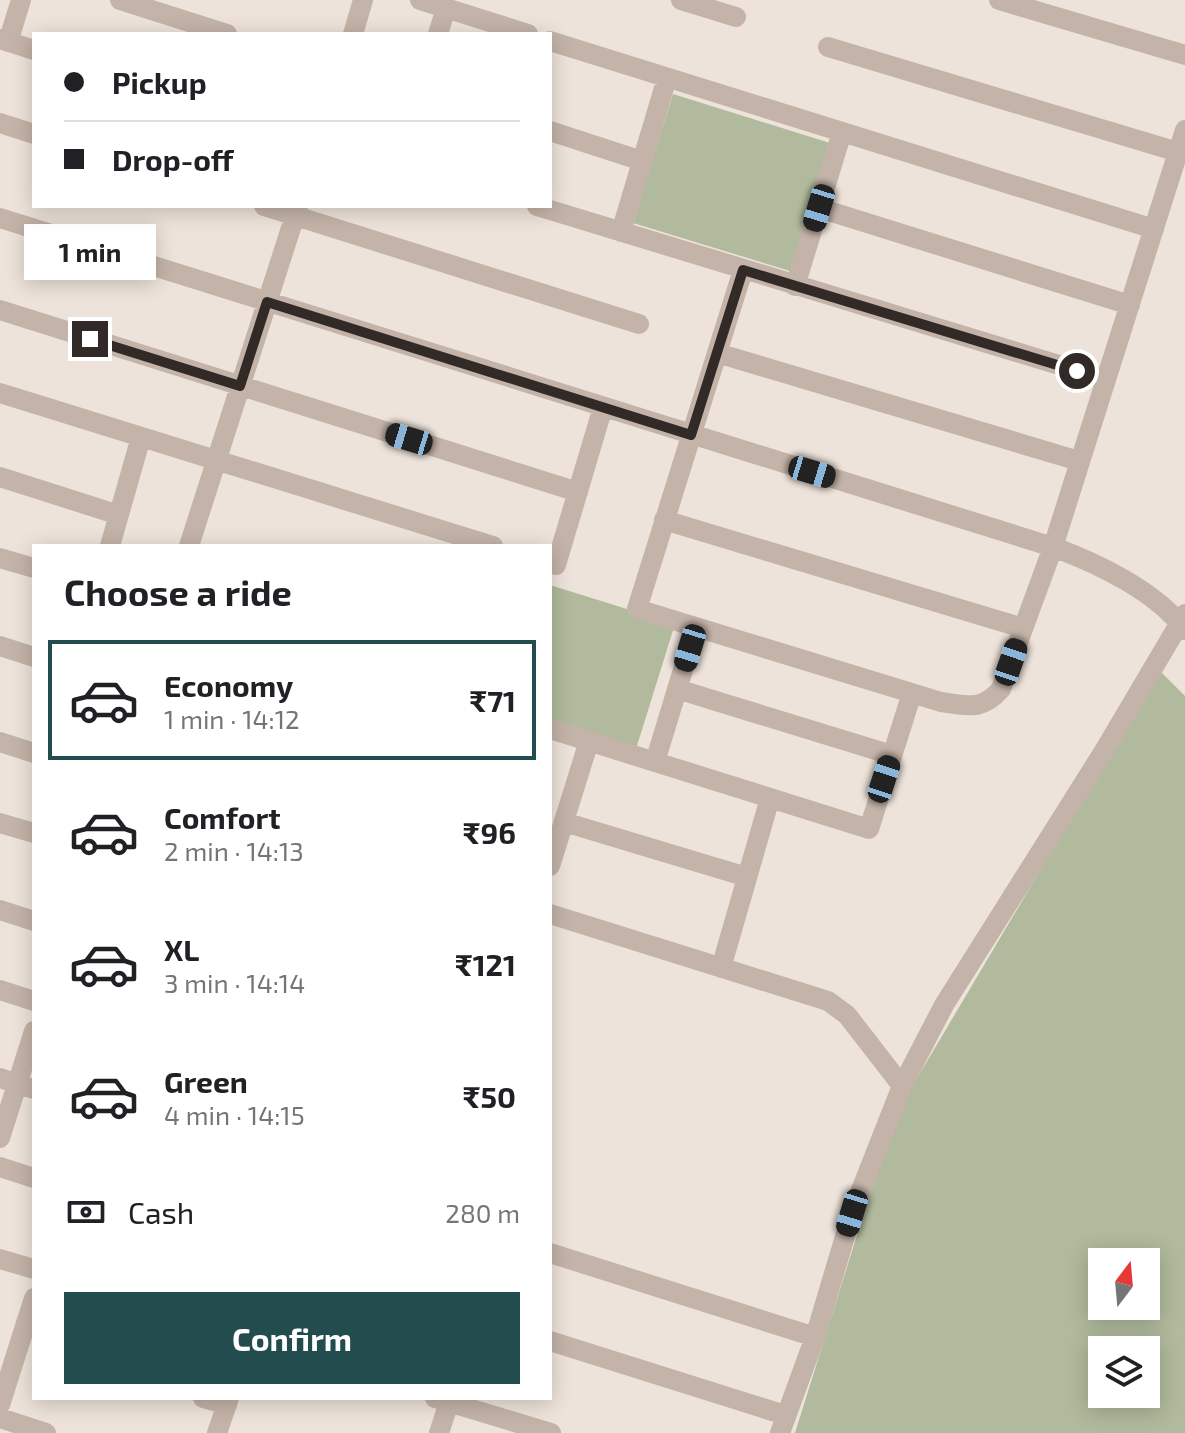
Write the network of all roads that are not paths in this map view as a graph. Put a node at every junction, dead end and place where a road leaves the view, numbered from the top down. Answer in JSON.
{"nodes":[{"id":1,"x":21,"y":0,"type":"edge"},
{"id":2,"x":120,"y":0,"type":"edge"},
{"id":3,"x":363,"y":0,"type":"edge"},
{"id":4,"x":420,"y":0,"type":"edge"},
{"id":5,"x":681,"y":0,"type":"edge"},
{"id":6,"x":999,"y":0,"type":"edge"},
{"id":7,"x":446,"y":8,"type":"junction"},
{"id":8,"x":736,"y":17,"type":"dead end"},
{"id":9,"x":221,"y":32,"type":"edge"},
{"id":10,"x":354,"y":32,"type":"edge"},
{"id":11,"x":439,"y":32,"type":"edge"},
{"id":12,"x":522,"y":32,"type":"edge"},
{"id":13,"x":4,"y":40,"type":"edge"},
{"id":14,"x":552,"y":42,"type":"edge"},
{"id":15,"x":828,"y":47,"type":"dead end"},
{"id":16,"x":32,"y":49,"type":"edge"},
{"id":17,"x":1185,"y":55,"type":"edge"},
{"id":18,"x":667,"y":78,"type":"junction"},
{"id":19,"x":0,"y":123,"type":"edge"},
{"id":20,"x":1185,"y":130,"type":"edge"},
{"id":21,"x":552,"y":132,"type":"edge"},
{"id":22,"x":842,"y":132,"type":"junction"},
{"id":23,"x":32,"y":133,"type":"edge"},
{"id":24,"x":1178,"y":152,"type":"junction"},
{"id":25,"x":642,"y":161,"type":"junction"},
{"id":26,"x":543,"y":208,"type":"edge"},
{"id":27,"x":819,"y":208,"type":"junction"},
{"id":28,"x":296,"y":211,"type":"edge"},
{"id":29,"x":0,"y":218,"type":"edge"},
{"id":30,"x":1154,"y":229,"type":"junction"},
{"id":31,"x":621,"y":232,"type":"junction"},
{"id":32,"x":743,"y":270,"type":"junction"},
{"id":33,"x":795,"y":286,"type":"junction"},
{"id":34,"x":267,"y":302,"type":"junction"},
{"id":35,"x":1130,"y":305,"type":"junction"},
{"id":36,"x":0,"y":310,"type":"edge"},
{"id":37,"x":639,"y":324,"type":"dead end"},
{"id":38,"x":717,"y":353,"type":"junction"},
{"id":39,"x":1105,"y":379,"type":"junction"},
{"id":40,"x":240,"y":386,"type":"junction"},
{"id":41,"x":0,"y":393,"type":"edge"},
{"id":42,"x":603,"y":407,"type":"junction"},
{"id":43,"x":691,"y":435,"type":"junction"},
{"id":44,"x":141,"y":437,"type":"junction"},
{"id":45,"x":216,"y":460,"type":"junction"},
{"id":46,"x":1079,"y":461,"type":"junction"},
{"id":47,"x":0,"y":477,"type":"edge"},
{"id":48,"x":578,"y":492,"type":"junction"},
{"id":49,"x":119,"y":515,"type":"junction"},
{"id":50,"x":664,"y":520,"type":"junction"},
{"id":51,"x":111,"y":544,"type":"edge"},
{"id":52,"x":190,"y":544,"type":"edge"},
{"id":53,"x":487,"y":544,"type":"edge"},
{"id":54,"x":1053,"y":547,"type":"junction"},
{"id":55,"x":0,"y":558,"type":"edge"},
{"id":56,"x":552,"y":564,"type":"edge"},
{"id":57,"x":32,"y":567,"type":"edge"},
{"id":58,"x":1183,"y":622,"type":"edge"},
{"id":59,"x":696,"y":627,"type":"junction"},
{"id":60,"x":1023,"y":628,"type":"junction"},
{"id":61,"x":0,"y":646,"type":"edge"},
{"id":62,"x":32,"y":656,"type":"edge"},
{"id":63,"x":677,"y":689,"type":"junction"},
{"id":64,"x":912,"y":693,"type":"junction"},
{"id":65,"x":552,"y":730,"type":"edge"},
{"id":66,"x":589,"y":741,"type":"junction"},
{"id":67,"x":0,"y":742,"type":"edge"},
{"id":68,"x":32,"y":752,"type":"edge"},
{"id":69,"x":892,"y":755,"type":"junction"},
{"id":70,"x":655,"y":762,"type":"junction"},
{"id":71,"x":770,"y":798,"type":"junction"},
{"id":72,"x":564,"y":822,"type":"junction"},
{"id":73,"x":0,"y":823,"type":"edge"},
{"id":74,"x":32,"y":832,"type":"edge"},
{"id":75,"x":552,"y":860,"type":"edge"},
{"id":76,"x":747,"y":877,"type":"junction"},
{"id":77,"x":0,"y":910,"type":"edge"},
{"id":78,"x":552,"y":915,"type":"edge"},
{"id":79,"x":32,"y":920,"type":"edge"},
{"id":80,"x":721,"y":968,"type":"junction"},
{"id":81,"x":0,"y":990,"type":"edge"},
{"id":82,"x":32,"y":1000,"type":"edge"},
{"id":83,"x":32,"y":1037,"type":"edge"},
{"id":84,"x":17,"y":1084,"type":"edge"},
{"id":85,"x":902,"y":1086,"type":"junction"},
{"id":86,"x":0,"y":1138,"type":"edge"},
{"id":87,"x":0,"y":1167,"type":"edge"},
{"id":88,"x":32,"y":1177,"type":"edge"},
{"id":89,"x":552,"y":1254,"type":"edge"},
{"id":90,"x":0,"y":1259,"type":"edge"},
{"id":91,"x":32,"y":1268,"type":"edge"},
{"id":92,"x":32,"y":1311,"type":"edge"},
{"id":93,"x":815,"y":1337,"type":"junction"},
{"id":94,"x":552,"y":1342,"type":"edge"},
{"id":95,"x":27,"y":1344,"type":"edge"},
{"id":96,"x":442,"y":1400,"type":"edge"},
{"id":97,"x":228,"y":1402,"type":"edge"},
{"id":98,"x":0,"y":1405,"type":"edge"},
{"id":99,"x":0,"y":1418,"type":"edge"},
{"id":100,"x":782,"y":1424,"type":"edge"},
{"id":101,"x":46,"y":1433,"type":"edge"},
{"id":102,"x":217,"y":1433,"type":"edge"},
{"id":103,"x":439,"y":1433,"type":"edge"},
{"id":104,"x":551,"y":1433,"type":"edge"}],
"edges":[{"from":1,"to":13,"type":"street"},
{"from":2,"to":9,"type":"street"},
{"from":3,"to":10,"type":"street"},
{"from":4,"to":7,"type":"street"},
{"from":5,"to":8,"type":"street"},
{"from":6,"to":17,"type":"street"},
{"from":7,"to":11,"type":"street"},
{"from":7,"to":12,"type":"street"},
{"from":13,"to":16,"type":"street"},
{"from":14,"to":18,"type":"street"},
{"from":15,"to":24,"type":"street"},
{"from":18,"to":22,"type":"street"},
{"from":18,"to":25,"type":"street"},
{"from":19,"to":23,"type":"street"},
{"from":20,"to":24,"type":"street"},
{"from":21,"to":25,"type":"street"},
{"from":22,"to":27,"type":"street"},
{"from":22,"to":30,"type":"street"},
{"from":24,"to":30,"type":"street"},
{"from":25,"to":31,"type":"street"},
{"from":26,"to":31,"type":"street"},
{"from":27,"to":33,"type":"street"},
{"from":27,"to":35,"type":"street"},
{"from":28,"to":34,"type":"street"},
{"from":28,"to":37,"type":"street"},
{"from":29,"to":34,"type":"street"},
{"from":30,"to":35,"type":"street"},
{"from":31,"to":32,"type":"street"},
{"from":32,"to":33,"type":"street"},
{"from":32,"to":38,"type":"street"},
{"from":33,"to":39,"type":"street"},
{"from":34,"to":40,"type":"street"},
{"from":34,"to":42,"type":"street"},
{"from":35,"to":39,"type":"street"},
{"from":36,"to":40,"type":"street"},
{"from":38,"to":43,"type":"street"},
{"from":38,"to":46,"type":"street"},
{"from":39,"to":46,"type":"street"},
{"from":40,"to":45,"type":"street"},
{"from":40,"to":48,"type":"street"},
{"from":41,"to":44,"type":"street"},
{"from":42,"to":43,"type":"street"},
{"from":42,"to":48,"type":"street"},
{"from":43,"to":50,"type":"street"},
{"from":43,"to":54,"type":"street"},
{"from":44,"to":45,"type":"street"},
{"from":44,"to":49,"type":"street"},
{"from":45,"to":52,"type":"street"},
{"from":45,"to":53,"type":"street"},
{"from":46,"to":54,"type":"street"},
{"from":47,"to":49,"type":"street"},
{"from":48,"to":56,"type":"street"},
{"from":49,"to":51,"type":"street"},
{"from":50,"to":59,"type":"street"},
{"from":50,"to":60,"type":"street"},
{"from":54,"to":58,"type":"street"},
{"from":54,"to":60,"type":"street"},
{"from":55,"to":57,"type":"street"},
{"from":58,"to":85,"type":"street"},
{"from":59,"to":63,"type":"street"},
{"from":59,"to":64,"type":"street"},
{"from":60,"to":64,"type":"street"},
{"from":61,"to":62,"type":"street"},
{"from":63,"to":69,"type":"street"},
{"from":63,"to":70,"type":"street"},
{"from":64,"to":69,"type":"street"},
{"from":65,"to":66,"type":"street"},
{"from":66,"to":70,"type":"street"},
{"from":66,"to":72,"type":"street"},
{"from":67,"to":68,"type":"street"},
{"from":69,"to":71,"type":"street"},
{"from":70,"to":71,"type":"street"},
{"from":71,"to":76,"type":"street"},
{"from":72,"to":75,"type":"street"},
{"from":72,"to":76,"type":"street"},
{"from":73,"to":74,"type":"street"},
{"from":76,"to":80,"type":"street"},
{"from":77,"to":79,"type":"street"},
{"from":78,"to":80,"type":"street"},
{"from":80,"to":85,"type":"street"},
{"from":81,"to":82,"type":"street"},
{"from":83,"to":84,"type":"street"},
{"from":84,"to":86,"type":"street"},
{"from":85,"to":93,"type":"street"},
{"from":87,"to":88,"type":"street"},
{"from":89,"to":93,"type":"street"},
{"from":90,"to":91,"type":"street"},
{"from":92,"to":95,"type":"street"},
{"from":93,"to":100,"type":"street"},
{"from":94,"to":100,"type":"street"},
{"from":95,"to":98,"type":"street"},
{"from":96,"to":103,"type":"street"},
{"from":96,"to":104,"type":"street"},
{"from":97,"to":102,"type":"street"},
{"from":99,"to":101,"type":"street"}]}
